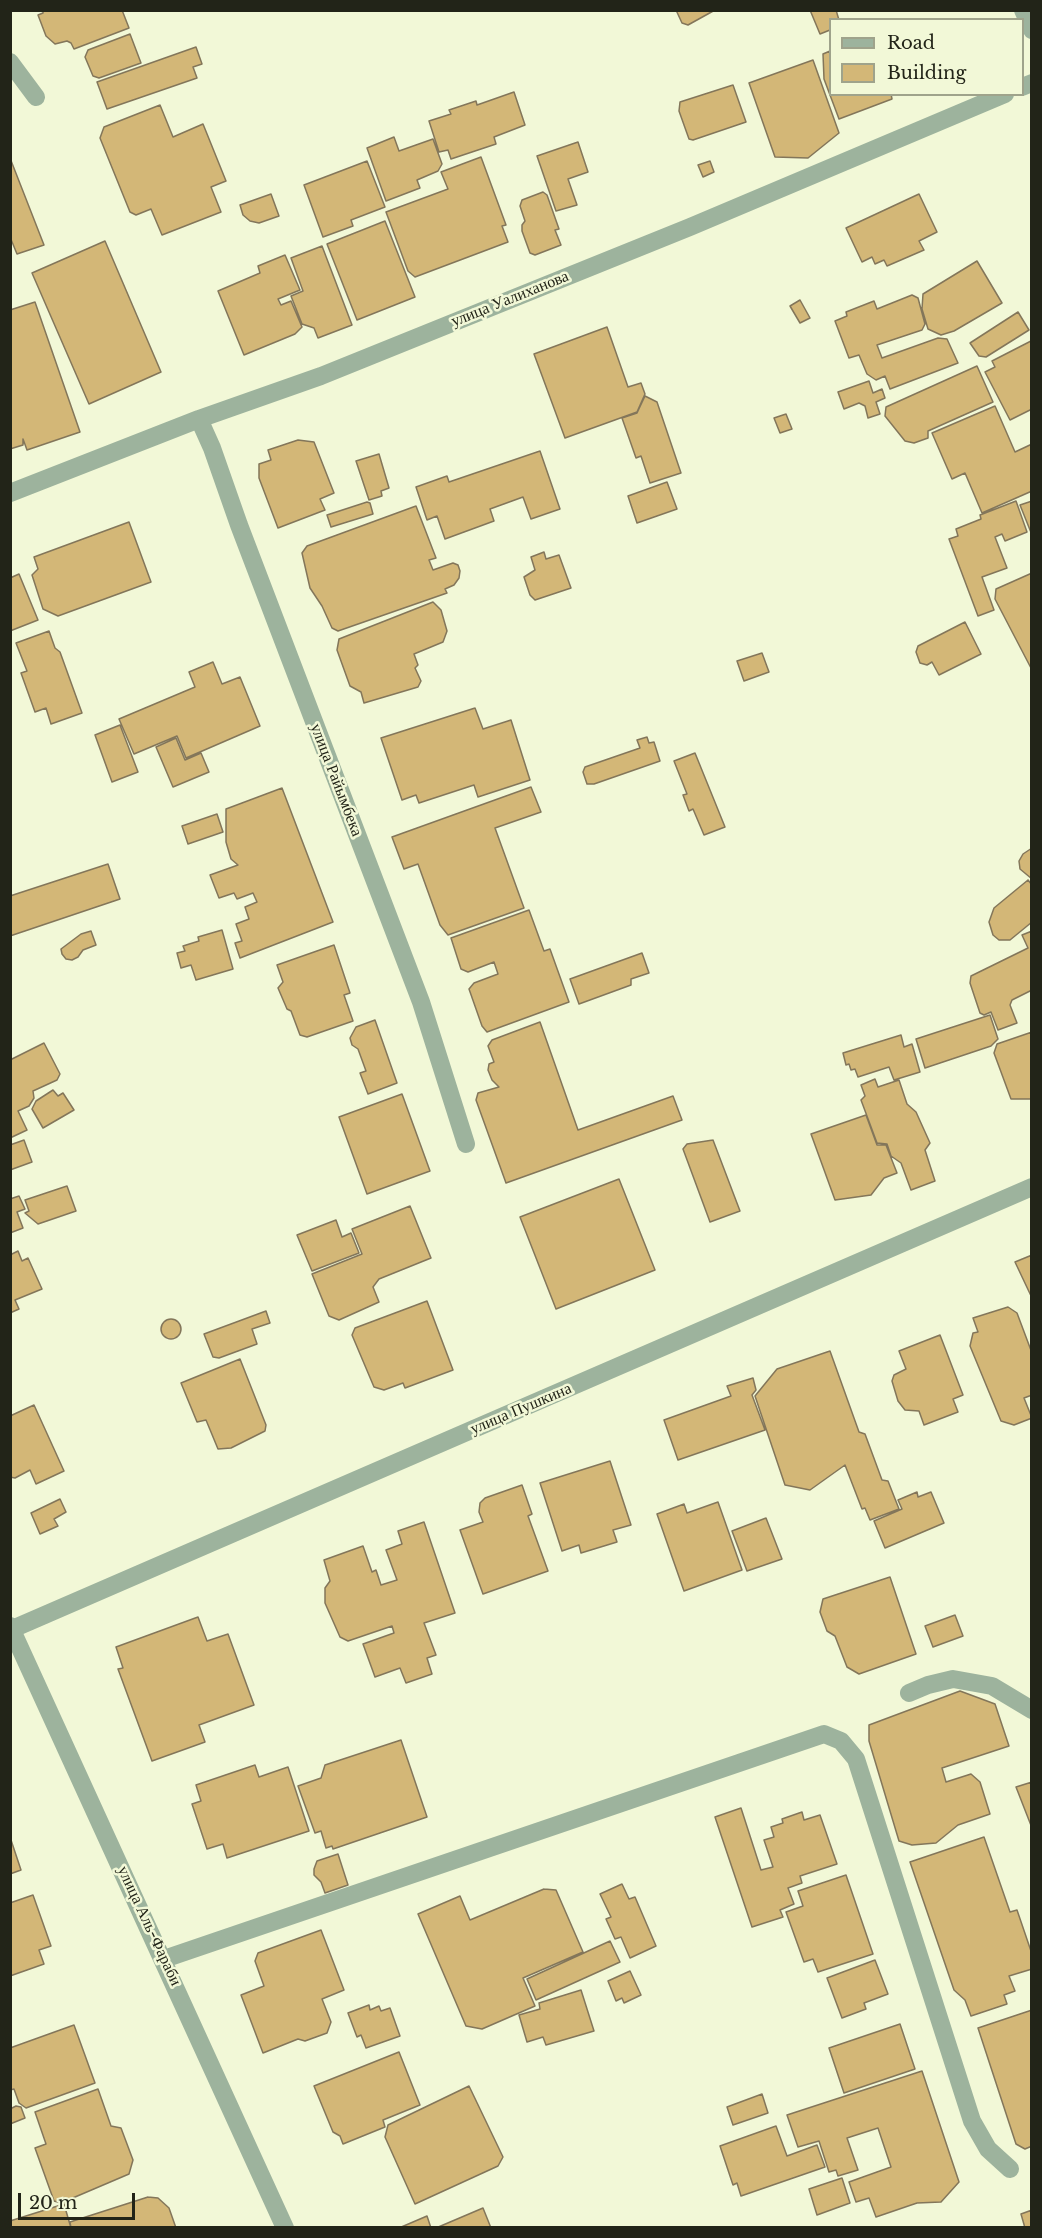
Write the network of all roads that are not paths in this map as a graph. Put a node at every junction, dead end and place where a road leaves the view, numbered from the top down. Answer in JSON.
{"nodes":[{"id":1,"x":1023,"y":10,"type":"edge"},
{"id":2,"x":1031,"y":28,"type":"edge"},
{"id":3,"x":10,"y":62,"type":"edge"},
{"id":4,"x":1000,"y":96,"type":"edge"},
{"id":5,"x":36,"y":97,"type":"dead end"},
{"id":6,"x":199,"y":419,"type":"junction"},
{"id":7,"x":10,"y":492,"type":"edge"},
{"id":8,"x":466,"y":1144,"type":"dead end"},
{"id":9,"x":1032,"y":1187,"type":"edge"},
{"id":10,"x":11,"y":1629,"type":"edge"},
{"id":11,"x":909,"y":1693,"type":"dead end"},
{"id":12,"x":1032,"y":1710,"type":"edge"},
{"id":13,"x":164,"y":1959,"type":"junction"},
{"id":14,"x":1010,"y":2169,"type":"dead end"},
{"id":15,"x":285,"y":2228,"type":"edge"}],
"edges":[{"from":1,"to":2,"type":"street"},
{"from":3,"to":5,"type":"street"},
{"from":4,"to":6,"type":"street","name":"улица Уалиханова"},
{"from":6,"to":7,"type":"street","name":"улица Уалиханова"},
{"from":6,"to":8,"type":"street","name":"улица Райымбека"},
{"from":9,"to":10,"type":"street","name":"улица Пушкина"},
{"from":10,"to":13,"type":"street","name":"улица Аль-Фараби"},
{"from":11,"to":12,"type":"street"},
{"from":13,"to":14,"type":"street"},
{"from":13,"to":15,"type":"street","name":"улица Аль-Фараби"}]}
